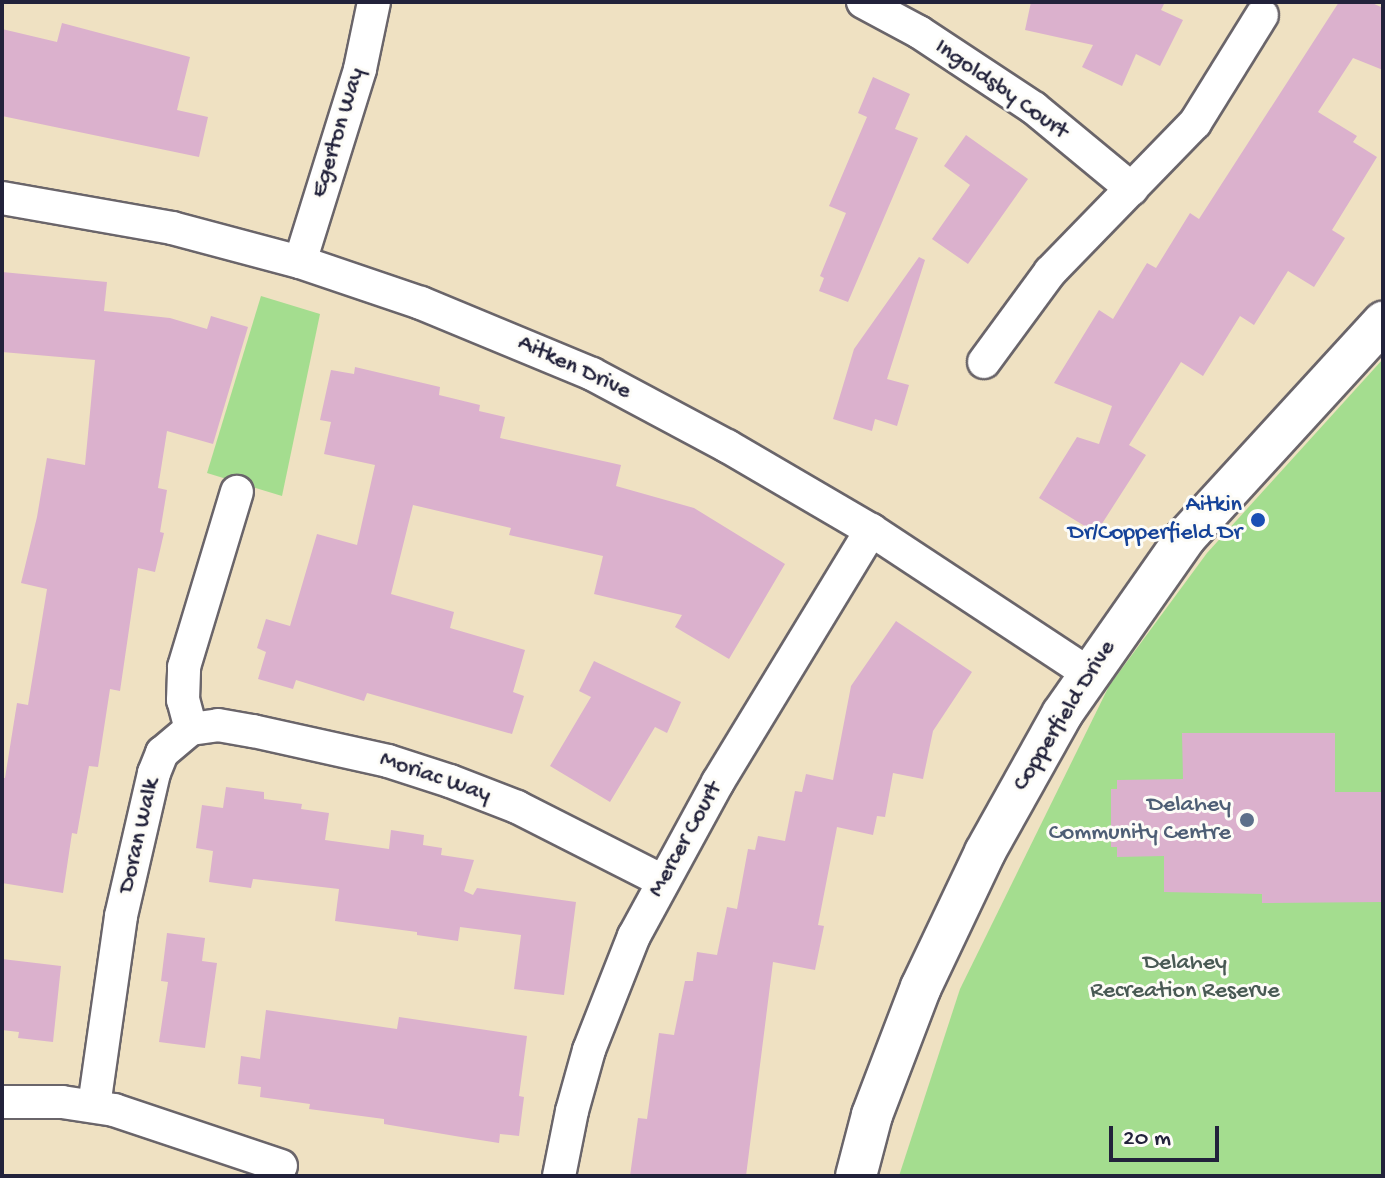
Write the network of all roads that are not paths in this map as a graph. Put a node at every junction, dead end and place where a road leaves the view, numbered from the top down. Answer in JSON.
{"nodes":[{"id":1,"x":374,"y":2,"type":"edge"},
{"id":2,"x":863,"y":2,"type":"edge"},
{"id":3,"x":1262,"y":15,"type":"dead end"},
{"id":4,"x":1132,"y":189,"type":"junction"},
{"id":5,"x":2,"y":198,"type":"edge"},
{"id":6,"x":300,"y":262,"type":"junction"},
{"id":7,"x":1383,"y":322,"type":"edge"},
{"id":8,"x":984,"y":362,"type":"dead end"},
{"id":9,"x":237,"y":492,"type":"dead end"},
{"id":10,"x":871,"y":530,"type":"junction"},
{"id":11,"x":1088,"y":673,"type":"junction"},
{"id":12,"x":191,"y":729,"type":"junction"},
{"id":13,"x":663,"y":881,"type":"junction"},
{"id":14,"x":2,"y":1102,"type":"edge"},
{"id":15,"x":94,"y":1106,"type":"junction"},
{"id":16,"x":281,"y":1166,"type":"dead end"},
{"id":17,"x":559,"y":1176,"type":"edge"},
{"id":18,"x":856,"y":1176,"type":"edge"}],
"edges":[{"from":1,"to":6,"type":"street","name":"Egerton Way"},
{"from":2,"to":4,"type":"street","name":"Ingoldsby Court"},
{"from":3,"to":4,"type":"street"},
{"from":4,"to":8,"type":"street"},
{"from":5,"to":6,"type":"street","name":"Aitken Drive"},
{"from":6,"to":10,"type":"street","name":"Aitken Drive"},
{"from":7,"to":11,"type":"street","name":"Copperfield Drive"},
{"from":9,"to":12,"type":"street"},
{"from":10,"to":11,"type":"street","name":"Aitken Drive"},
{"from":10,"to":13,"type":"street","name":"Mercer Court"},
{"from":11,"to":18,"type":"street","name":"Copperfield Drive"},
{"from":12,"to":13,"type":"street","name":"Moriac Way"},
{"from":12,"to":15,"type":"street","name":"Doran Walk"},
{"from":13,"to":17,"type":"street","name":"Mercer Court"},
{"from":14,"to":15,"type":"street"},
{"from":15,"to":16,"type":"street"}]}
